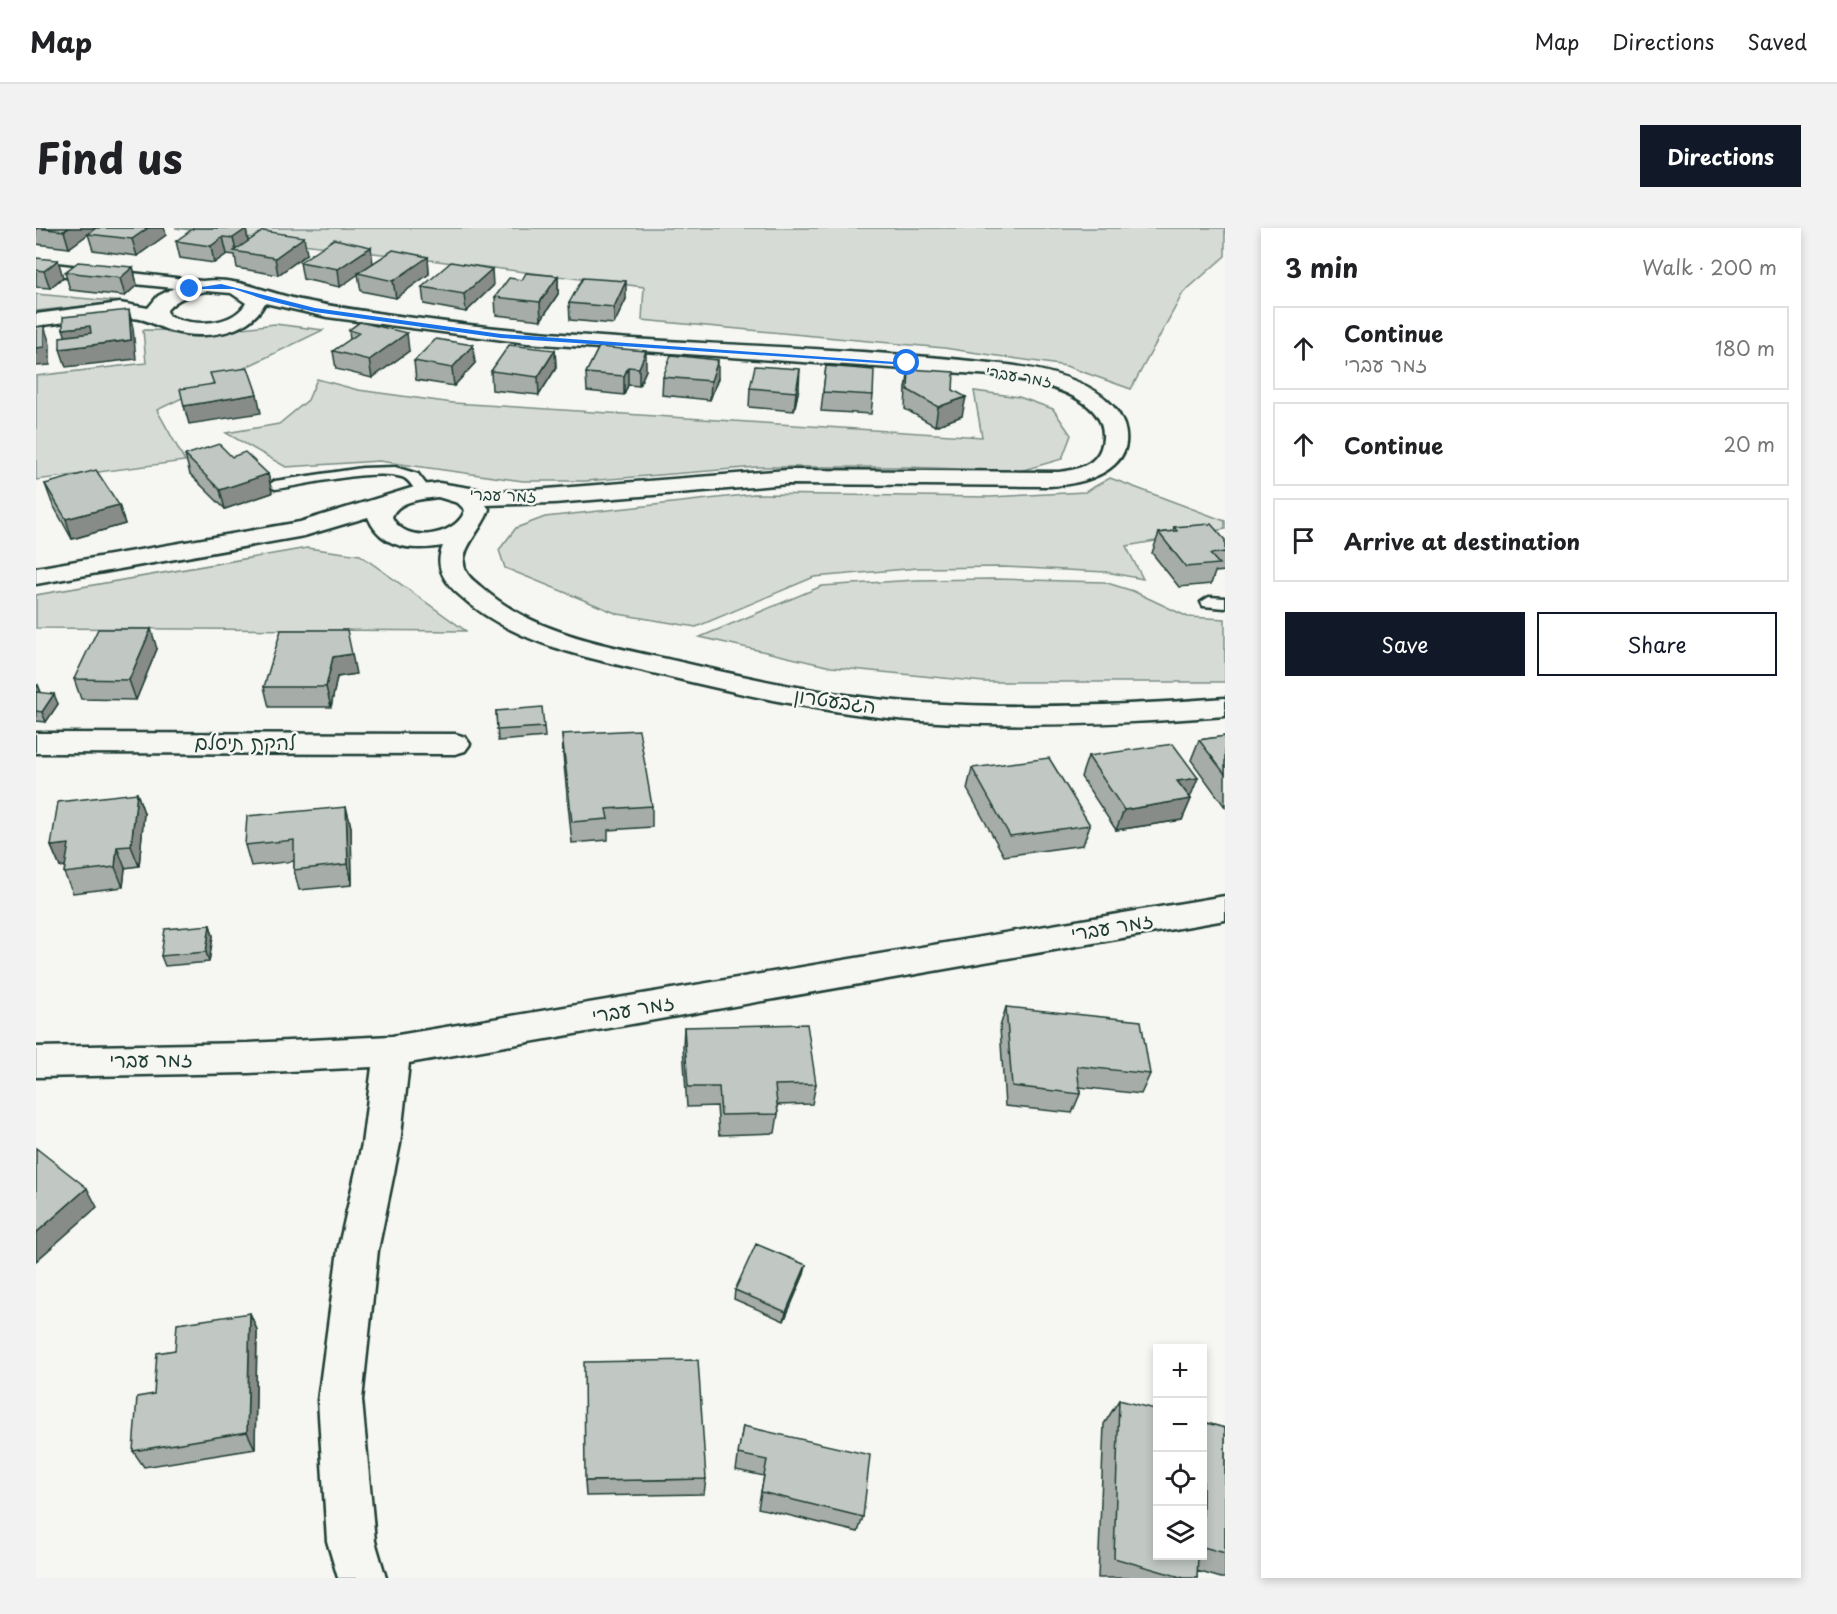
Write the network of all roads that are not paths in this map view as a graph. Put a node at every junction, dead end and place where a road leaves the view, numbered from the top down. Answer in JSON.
{"nodes":[{"id":1,"x":36,"y":267,"type":"edge"},
{"id":2,"x":145,"y":279,"type":"junction"},
{"id":3,"x":221,"y":286,"type":"junction"},
{"id":4,"x":246,"y":291,"type":"junction"},
{"id":5,"x":163,"y":304,"type":"junction"},
{"id":6,"x":315,"y":310,"type":"junction"},
{"id":7,"x":247,"y":315,"type":"junction"},
{"id":8,"x":36,"y":320,"type":"edge"},
{"id":9,"x":275,"y":485,"type":"dead end"},
{"id":10,"x":423,"y":491,"type":"junction"},
{"id":11,"x":454,"y":493,"type":"junction"},
{"id":12,"x":552,"y":496,"type":"junction"},
{"id":13,"x":390,"y":503,"type":"junction"},
{"id":14,"x":471,"y":524,"type":"junction"},
{"id":15,"x":304,"y":530,"type":"junction"},
{"id":16,"x":393,"y":534,"type":"junction"},
{"id":17,"x":36,"y":576,"type":"edge"},
{"id":18,"x":466,"y":588,"type":"junction"},
{"id":19,"x":1225,"y":707,"type":"edge"},
{"id":20,"x":36,"y":743,"type":"edge"},
{"id":21,"x":455,"y":744,"type":"dead end"},
{"id":22,"x":1225,"y":908,"type":"edge"},
{"id":23,"x":392,"y":1051,"type":"junction"},
{"id":24,"x":36,"y":1062,"type":"edge"},
{"id":25,"x":362,"y":1578,"type":"edge"}],
"edges":[{"from":1,"to":2,"type":"street"},
{"from":2,"to":3,"type":"street"},
{"from":2,"to":5,"type":"street"},
{"from":3,"to":4,"type":"street","name":"זמר עברי"},
{"from":3,"to":5,"type":"street"},
{"from":4,"to":6,"type":"street","name":"זמר עברי"},
{"from":4,"to":7,"type":"street"},
{"from":5,"to":7,"type":"street","name":"זמר עברי"},
{"from":5,"to":8,"type":"street"},
{"from":6,"to":7,"type":"street","name":"זמר עברי"},
{"from":6,"to":12,"type":"street","name":"זמר עברי"},
{"from":9,"to":10,"type":"lane"},
{"from":10,"to":11,"type":"street","name":"זמר עברי"},
{"from":10,"to":13,"type":"street"},
{"from":11,"to":12,"type":"street","name":"זמר עברי"},
{"from":11,"to":14,"type":"street"},
{"from":12,"to":14,"type":"street","name":"זמר עברי"},
{"from":13,"to":15,"type":"street"},
{"from":13,"to":16,"type":"street"},
{"from":14,"to":16,"type":"street","name":"זמר עברי"},
{"from":14,"to":18,"type":"street","name":"הגבעטרון"},
{"from":15,"to":16,"type":"street","name":"זמר עברי"},
{"from":15,"to":17,"type":"street"},
{"from":16,"to":18,"type":"street","name":"הגבעטרון"},
{"from":18,"to":19,"type":"street","name":"הגבעטרון"},
{"from":20,"to":21,"type":"street","name":"להקת תיסלם"},
{"from":22,"to":23,"type":"street","name":"זמר עברי"},
{"from":23,"to":24,"type":"street","name":"זמר עברי"},
{"from":23,"to":25,"type":"street"}]}
